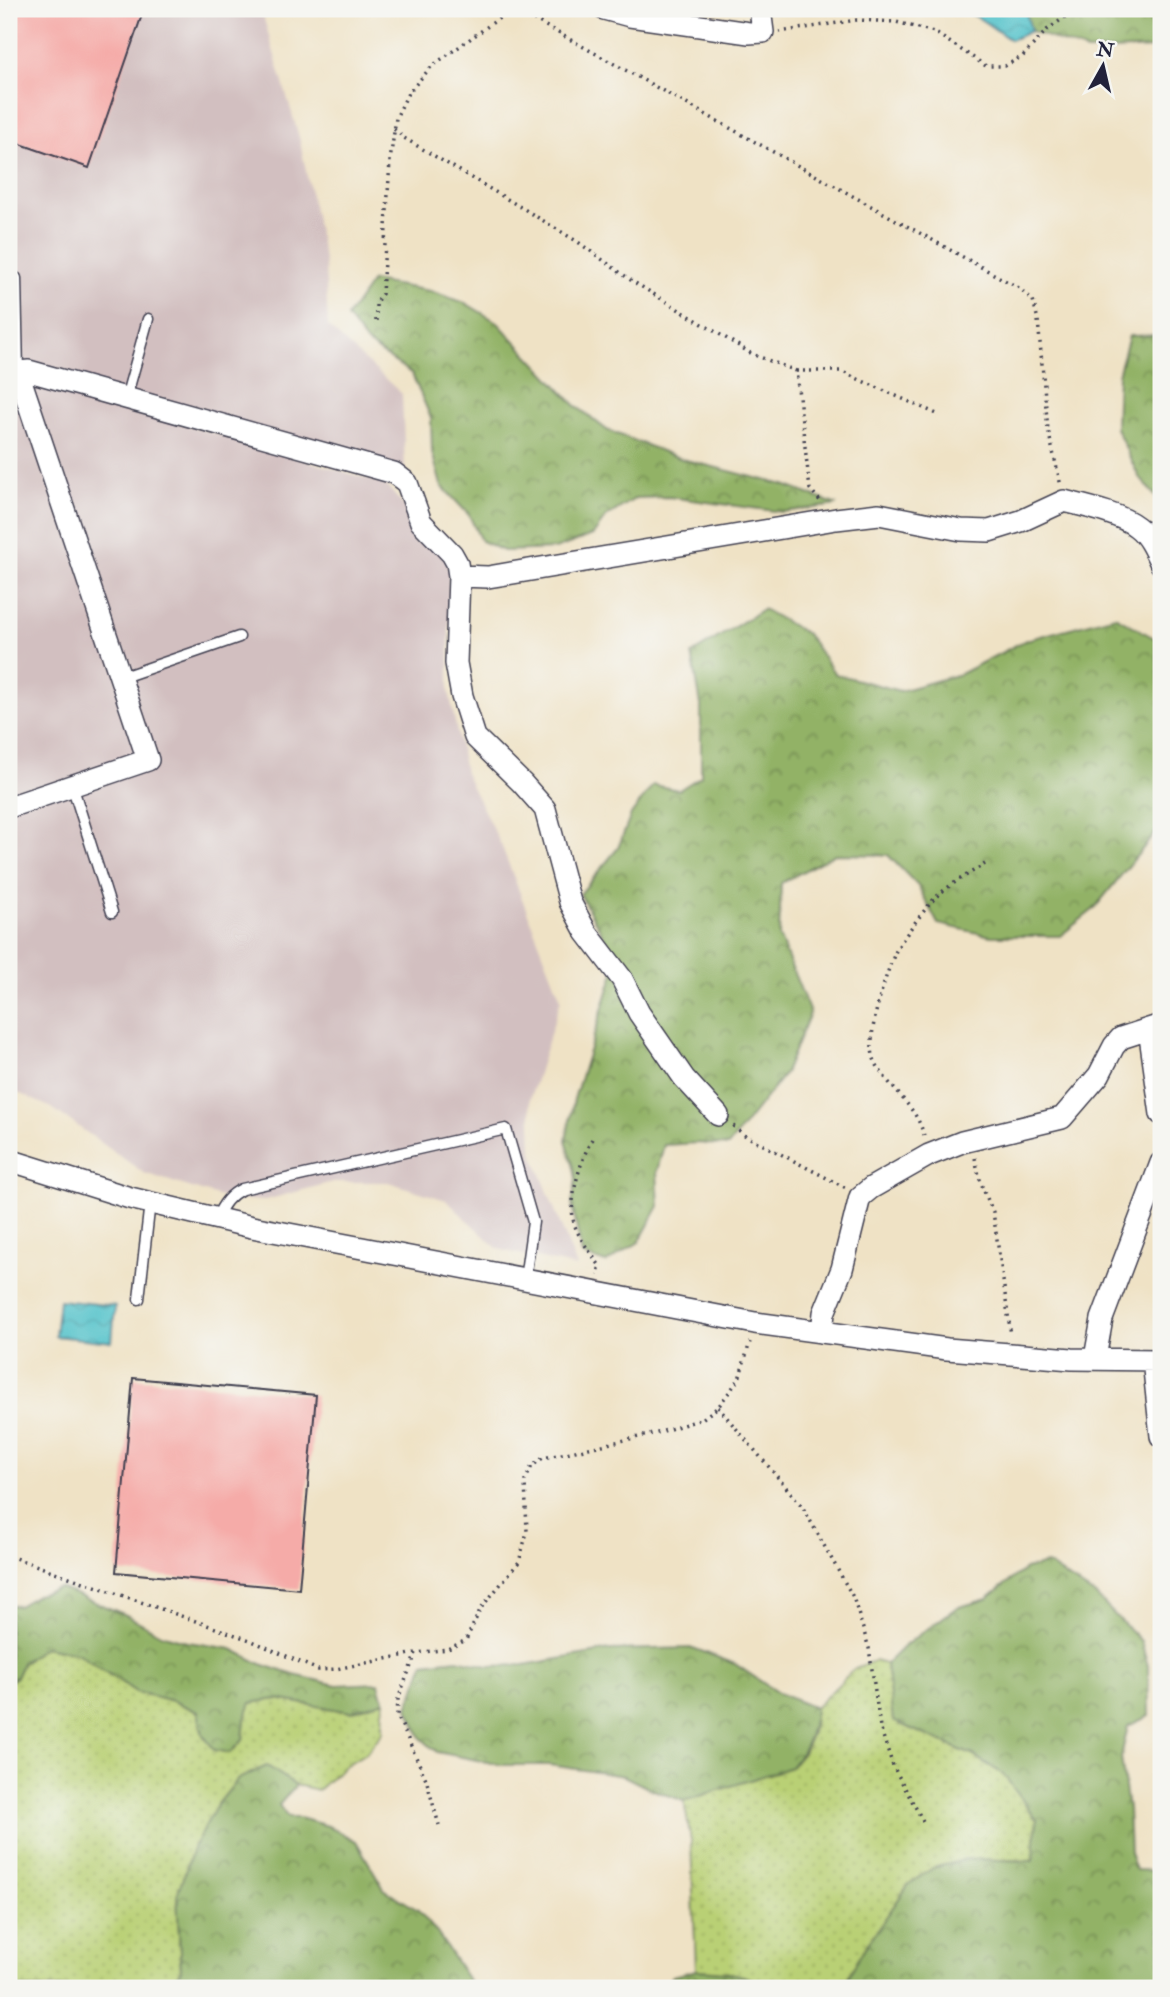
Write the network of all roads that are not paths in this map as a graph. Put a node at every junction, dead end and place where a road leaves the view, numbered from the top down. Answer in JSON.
{"nodes":[{"id":1,"x":604,"y":9,"type":"edge"},
{"id":2,"x":760,"y":9,"type":"edge"},
{"id":3,"x":16,"y":278,"type":"dead end"},
{"id":4,"x":148,"y":320,"type":"dead end"},
{"id":5,"x":13,"y":373,"type":"edge"},
{"id":6,"x":126,"y":398,"type":"junction"},
{"id":7,"x":1161,"y":564,"type":"edge"},
{"id":8,"x":459,"y":576,"type":"junction"},
{"id":9,"x":239,"y":637,"type":"dead end"},
{"id":10,"x":120,"y":678,"type":"junction"},
{"id":11,"x":72,"y":786,"type":"junction"},
{"id":12,"x":9,"y":807,"type":"edge"},
{"id":13,"x":112,"y":912,"type":"dead end"},
{"id":14,"x":1155,"y":1027,"type":"edge"},
{"id":15,"x":1159,"y":1083,"type":"edge"},
{"id":16,"x":1161,"y":1114,"type":"edge"},
{"id":17,"x":718,"y":1115,"type":"road end"},
{"id":18,"x":9,"y":1160,"type":"edge"},
{"id":19,"x":1161,"y":1163,"type":"edge"},
{"id":20,"x":150,"y":1202,"type":"junction"},
{"id":21,"x":217,"y":1219,"type":"junction"},
{"id":22,"x":525,"y":1279,"type":"junction"},
{"id":23,"x":139,"y":1299,"type":"dead end"},
{"id":24,"x":822,"y":1332,"type":"junction"},
{"id":25,"x":1095,"y":1358,"type":"junction"},
{"id":26,"x":1157,"y":1360,"type":"edge"},
{"id":27,"x":1161,"y":1437,"type":"edge"}],
"edges":[{"from":1,"to":2,"type":"street"},
{"from":3,"to":5,"type":"lane"},
{"from":4,"to":6,"type":"lane"},
{"from":5,"to":6,"type":"street"},
{"from":5,"to":10,"type":"street"},
{"from":6,"to":8,"type":"street"},
{"from":7,"to":8,"type":"street"},
{"from":8,"to":17,"type":"street"},
{"from":9,"to":10,"type":"lane"},
{"from":10,"to":11,"type":"street"},
{"from":11,"to":12,"type":"street"},
{"from":11,"to":13,"type":"lane"},
{"from":14,"to":15,"type":"street"},
{"from":14,"to":24,"type":"street"},
{"from":15,"to":16,"type":"street"},
{"from":18,"to":20,"type":"street"},
{"from":19,"to":25,"type":"street"},
{"from":20,"to":21,"type":"street"},
{"from":20,"to":23,"type":"lane"},
{"from":21,"to":22,"type":"street"},
{"from":21,"to":22,"type":"lane"},
{"from":22,"to":24,"type":"street"},
{"from":24,"to":25,"type":"street"},
{"from":25,"to":26,"type":"street"},
{"from":26,"to":27,"type":"street"}]}
